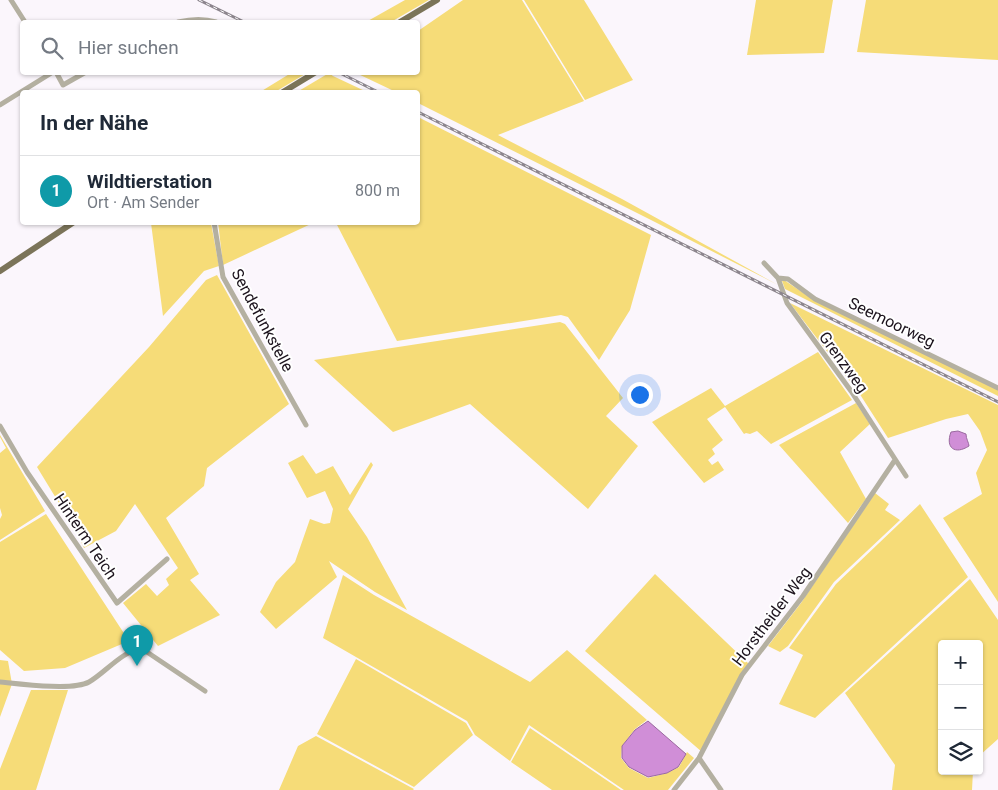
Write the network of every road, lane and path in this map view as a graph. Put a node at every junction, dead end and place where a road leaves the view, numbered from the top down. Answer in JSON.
{"nodes":[{"id":1,"x":11,"y":0,"type":"edge"},
{"id":2,"x":437,"y":0,"type":"edge"},
{"id":3,"x":24,"y":20,"type":"edge"},
{"id":4,"x":191,"y":20,"type":"edge"},
{"id":5,"x":209,"y":20,"type":"edge"},
{"id":6,"x":403,"y":20,"type":"edge"},
{"id":7,"x":50,"y":75,"type":"edge"},
{"id":8,"x":57,"y":75,"type":"edge"},
{"id":9,"x":80,"y":75,"type":"edge"},
{"id":10,"x":311,"y":75,"type":"edge"},
{"id":11,"x":25,"y":90,"type":"edge"},
{"id":12,"x":286,"y":90,"type":"edge"},
{"id":13,"x":20,"y":93,"type":"edge"},
{"id":14,"x":0,"y":105,"type":"edge"},
{"id":15,"x":69,"y":225,"type":"edge"},
{"id":16,"x":214,"y":225,"type":"edge"},
{"id":17,"x":764,"y":263,"type":"dead end"},
{"id":18,"x":0,"y":271,"type":"edge"},
{"id":19,"x":778,"y":278,"type":"junction"},
{"id":20,"x":998,"y":388,"type":"edge"},
{"id":21,"x":306,"y":425,"type":"dead end"},
{"id":22,"x":0,"y":426,"type":"edge"},
{"id":23,"x":895,"y":460,"type":"junction"},
{"id":24,"x":906,"y":476,"type":"dead end"},
{"id":25,"x":167,"y":559,"type":"dead end"},
{"id":26,"x":0,"y":682,"type":"edge"},
{"id":27,"x":205,"y":692,"type":"dead end"},
{"id":28,"x":699,"y":758,"type":"junction"},
{"id":29,"x":674,"y":790,"type":"edge"},
{"id":30,"x":721,"y":790,"type":"edge"}],
"edges":[{"from":1,"to":3,"type":"street"},
{"from":2,"to":6,"type":"main road"},
{"from":4,"to":5,"type":"street"},
{"from":7,"to":11,"type":"street"},
{"from":8,"to":9,"type":"street"},
{"from":10,"to":12,"type":"main road"},
{"from":13,"to":14,"type":"street"},
{"from":15,"to":18,"type":"main road"},
{"from":16,"to":21,"type":"street","name":"Sendefunkstelle"},
{"from":17,"to":19,"type":"street","name":"Grenzweg"},
{"from":19,"to":20,"type":"street","name":"Seemoorweg"},
{"from":19,"to":23,"type":"street","name":"Grenzweg"},
{"from":22,"to":25,"type":"street","name":"Hinterm Teich"},
{"from":23,"to":24,"type":"street","name":"Grenzweg"},
{"from":23,"to":28,"type":"street","name":"Horstheider Weg"},
{"from":26,"to":27,"type":"street"},
{"from":28,"to":29,"type":"street","name":"Horstheider Weg"},
{"from":28,"to":30,"type":"street"}]}
